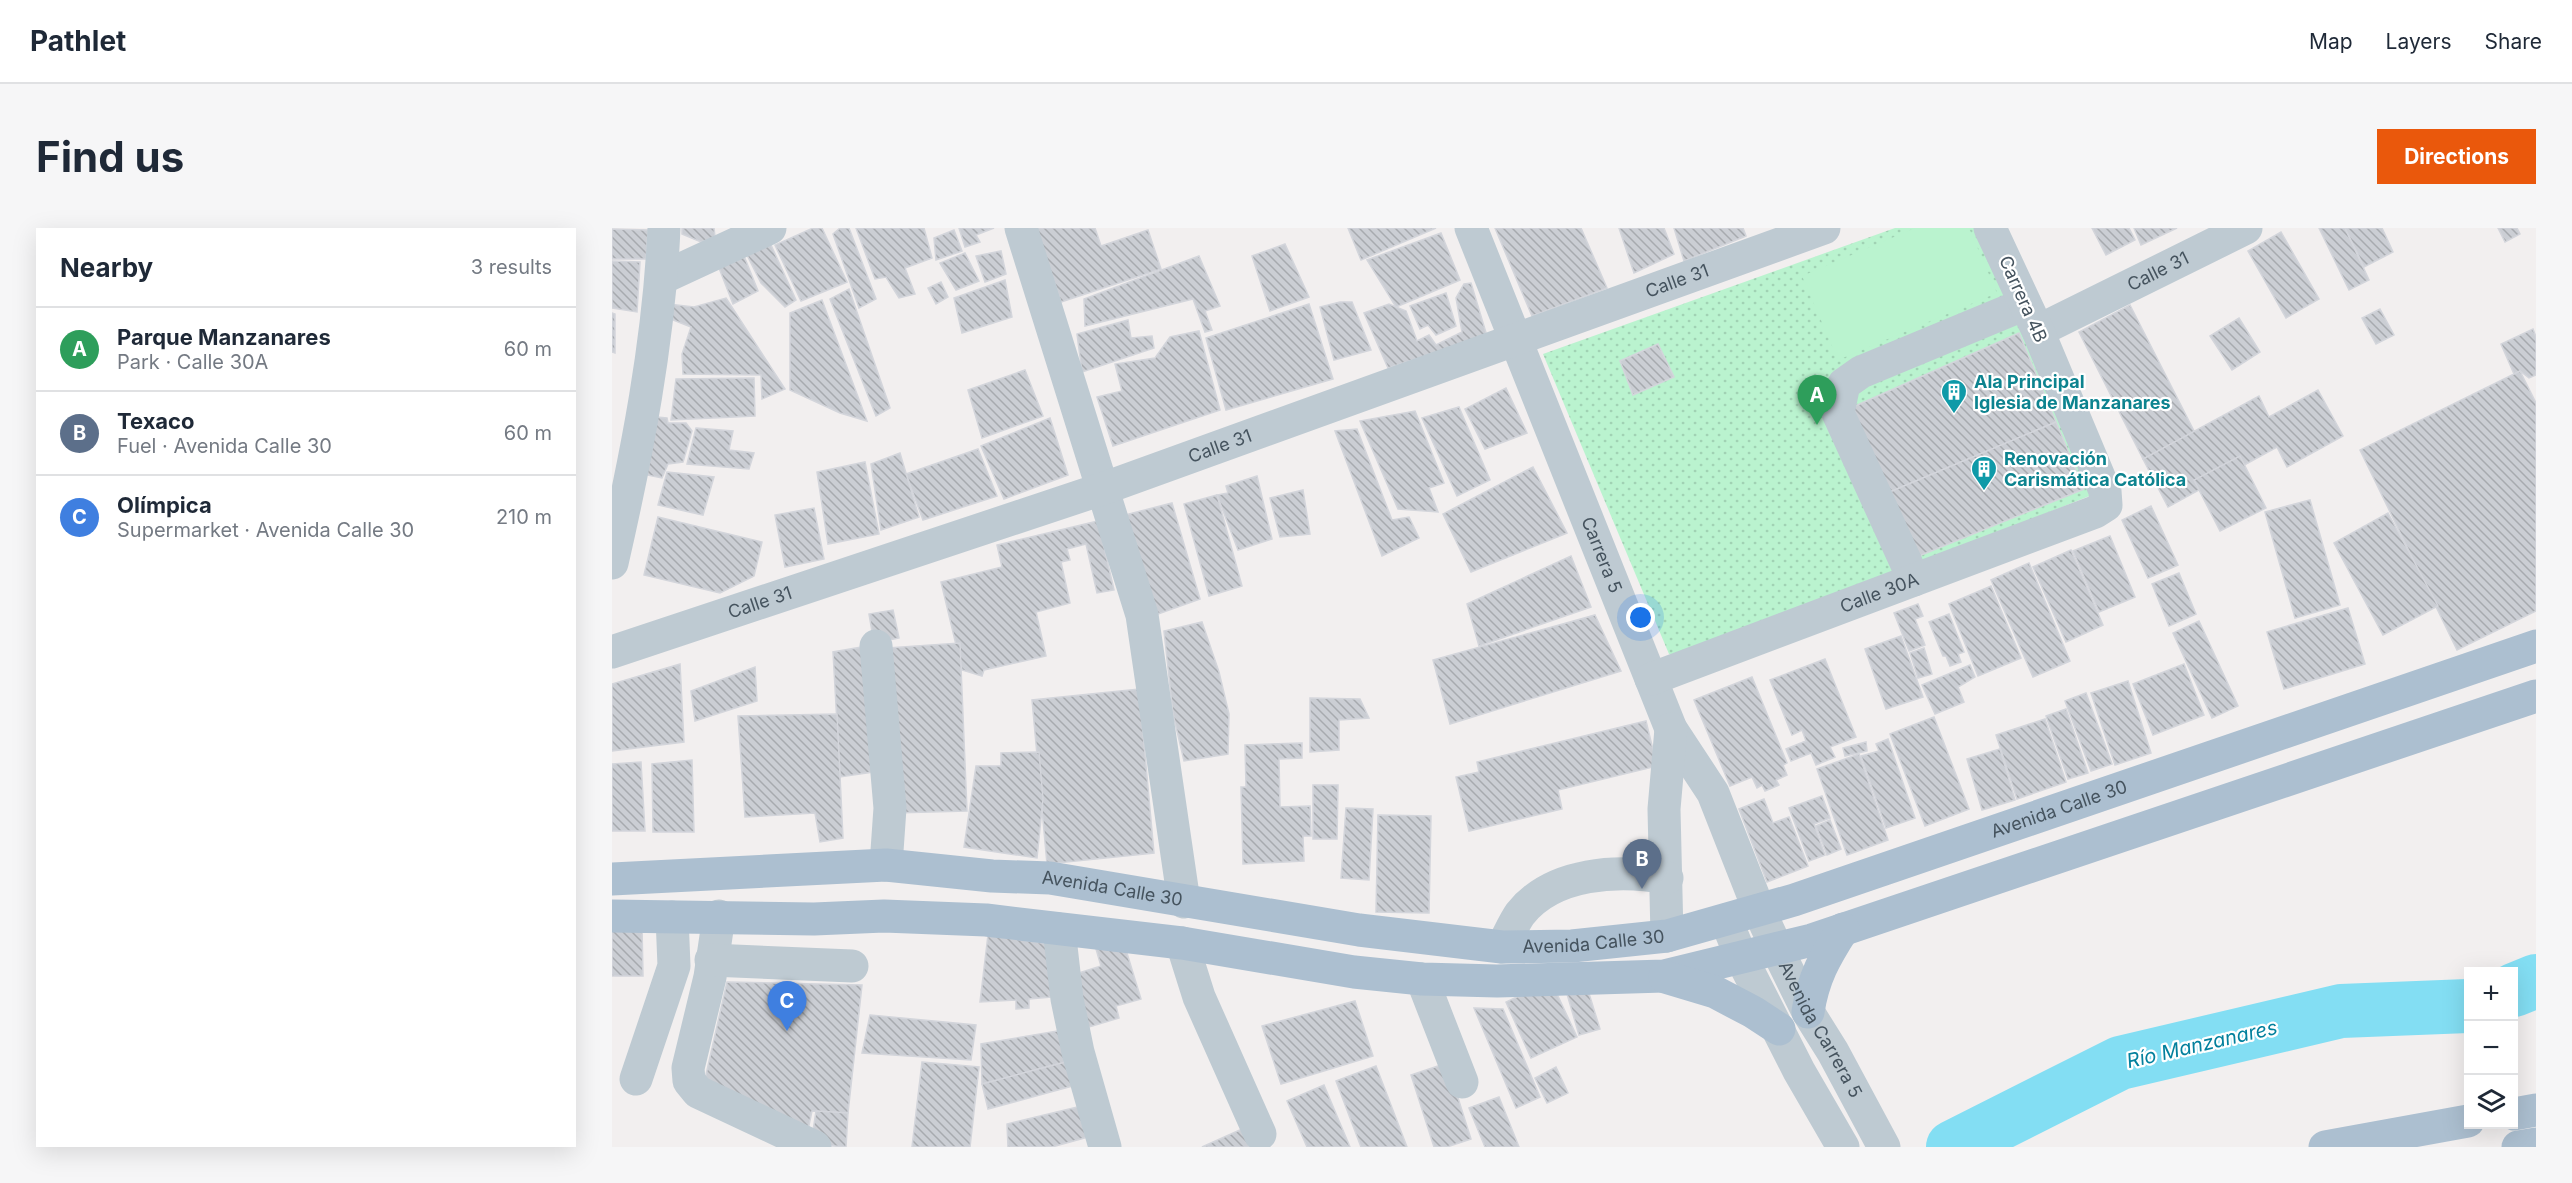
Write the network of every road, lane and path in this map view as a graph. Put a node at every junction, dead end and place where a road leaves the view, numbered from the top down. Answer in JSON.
{"nodes":[{"id":1,"x":664,"y":228,"type":"edge"},
{"id":2,"x":770,"y":228,"type":"edge"},
{"id":3,"x":1021,"y":228,"type":"edge"},
{"id":4,"x":1471,"y":228,"type":"edge"},
{"id":5,"x":1824,"y":228,"type":"edge"},
{"id":6,"x":1990,"y":228,"type":"edge"},
{"id":7,"x":2246,"y":228,"type":"edge"},
{"id":8,"x":2202,"y":238,"type":"edge"},
{"id":9,"x":662,"y":278,"type":"junction"},
{"id":10,"x":2031,"y":318,"type":"junction"},
{"id":11,"x":1517,"y":340,"type":"junction"},
{"id":12,"x":1102,"y":489,"type":"junction"},
{"id":13,"x":2106,"y":505,"type":"joint"},
{"id":14,"x":612,"y":564,"type":"edge"},
{"id":15,"x":1914,"y":580,"type":"junction"},
{"id":16,"x":876,"y":646,"type":"dead end"},
{"id":17,"x":2536,"y":646,"type":"edge"},
{"id":18,"x":612,"y":652,"type":"edge"},
{"id":19,"x":1651,"y":679,"type":"junction"},
{"id":20,"x":2536,"y":696,"type":"edge"},
{"id":21,"x":1671,"y":729,"type":"junction"},
{"id":22,"x":886,"y":865,"type":"junction"},
{"id":23,"x":1667,"y":878,"type":"junction"},
{"id":24,"x":612,"y":879,"type":"edge"},
{"id":25,"x":1184,"y":902,"type":"junction"},
{"id":26,"x":1759,"y":910,"type":"junction"},
{"id":27,"x":612,"y":916,"type":"edge"},
{"id":28,"x":719,"y":916,"type":"junction"},
{"id":29,"x":672,"y":917,"type":"junction"},
{"id":30,"x":1726,"y":920,"type":"junction"},
{"id":31,"x":1059,"y":928,"type":"junction"},
{"id":32,"x":1843,"y":929,"type":"junction"},
{"id":33,"x":1667,"y":936,"type":"junction"},
{"id":34,"x":1182,"y":944,"type":"junction"},
{"id":35,"x":1502,"y":947,"type":"junction"},
{"id":36,"x":1777,"y":949,"type":"junction"},
{"id":37,"x":1742,"y":959,"type":"junction"},
{"id":38,"x":711,"y":960,"type":"junction"},
{"id":39,"x":852,"y":966,"type":"dead end"},
{"id":40,"x":1664,"y":976,"type":"junction"},
{"id":41,"x":1422,"y":979,"type":"junction"},
{"id":42,"x":1808,"y":1012,"type":"junction"},
{"id":43,"x":1779,"y":1029,"type":"junction"},
{"id":44,"x":636,"y":1079,"type":"dead end"},
{"id":45,"x":1462,"y":1082,"type":"dead end"},
{"id":46,"x":2536,"y":1110,"type":"edge"},
{"id":47,"x":2518,"y":1113,"type":"edge"},
{"id":48,"x":2464,"y":1122,"type":"edge"},
{"id":49,"x":1260,"y":1134,"type":"dead end"},
{"id":50,"x":1839,"y":1139,"type":"edge"},
{"id":51,"x":2536,"y":1144,"type":"edge"},
{"id":52,"x":815,"y":1147,"type":"edge"},
{"id":53,"x":1105,"y":1147,"type":"edge"},
{"id":54,"x":1884,"y":1147,"type":"edge"},
{"id":55,"x":2325,"y":1147,"type":"edge"},
{"id":56,"x":2518,"y":1147,"type":"edge"}],
"edges":[{"from":1,"to":9,"type":"street"},
{"from":2,"to":9,"type":"street"},
{"from":3,"to":12,"type":"street"},
{"from":4,"to":11,"type":"street","name":"Carrera 5"},
{"from":5,"to":11,"type":"street","name":"Calle 31"},
{"from":6,"to":10,"type":"street","name":"Carrera 4B"},
{"from":7,"to":8,"type":"street","name":"Calle 31"},
{"from":8,"to":10,"type":"street","name":"Calle 31"},
{"from":9,"to":14,"type":"street"},
{"from":10,"to":13,"type":"street","name":"Carrera 4B"},
{"from":10,"to":15,"type":"street","name":"Calle 31"},
{"from":11,"to":12,"type":"street","name":"Calle 31"},
{"from":11,"to":19,"type":"street","name":"Carrera 5"},
{"from":12,"to":18,"type":"street","name":"Calle 31"},
{"from":12,"to":25,"type":"street"},
{"from":13,"to":15,"type":"street","name":"Calle 30A"},
{"from":15,"to":19,"type":"street","name":"Calle 30A"},
{"from":16,"to":22,"type":"street"},
{"from":17,"to":26,"type":"main road","name":"Avenida Calle 30"},
{"from":19,"to":21,"type":"street","name":"Carrera 5"},
{"from":20,"to":32,"type":"main road","name":"Avenida Calle 30"},
{"from":21,"to":23,"type":"street"},
{"from":21,"to":26,"type":"street","name":"Carrera 5"},
{"from":22,"to":24,"type":"main road","name":"Avenida Calle 30"},
{"from":22,"to":25,"type":"main road","name":"Avenida Calle 30"},
{"from":23,"to":33,"type":"street"},
{"from":23,"to":35,"type":"street"},
{"from":25,"to":35,"type":"main road","name":"Avenida Calle 30"},
{"from":26,"to":30,"type":"main road","name":"Avenida Calle 30"},
{"from":26,"to":36,"type":"street","name":"Avenida Carrera 5"},
{"from":27,"to":29,"type":"main road","name":"Avenida Calle 30"},
{"from":28,"to":29,"type":"main road","name":"Avenida Calle 30"},
{"from":28,"to":31,"type":"main road","name":"Avenida Calle 30"},
{"from":28,"to":38,"type":"street"},
{"from":29,"to":44,"type":"street"},
{"from":30,"to":33,"type":"main road","name":"Avenida Calle 30"},
{"from":30,"to":37,"type":"street","name":"Avenida Carrera 5"},
{"from":31,"to":34,"type":"main road","name":"Avenida Calle 30"},
{"from":31,"to":53,"type":"street"},
{"from":32,"to":36,"type":"main road","name":"Avenida Calle 30"},
{"from":32,"to":42,"type":"main road"},
{"from":33,"to":35,"type":"main road","name":"Avenida Calle 30"},
{"from":34,"to":41,"type":"main road","name":"Avenida Calle 30"},
{"from":34,"to":49,"type":"street"},
{"from":36,"to":37,"type":"main road","name":"Avenida Calle 30"},
{"from":36,"to":42,"type":"street","name":"Avenida Carrera 5"},
{"from":37,"to":40,"type":"main road","name":"Avenida Calle 30"},
{"from":37,"to":43,"type":"street","name":"Avenida Carrera 5"},
{"from":38,"to":39,"type":"street"},
{"from":38,"to":52,"type":"street"},
{"from":40,"to":41,"type":"main road","name":"Avenida Calle 30"},
{"from":40,"to":43,"type":"main road"},
{"from":41,"to":45,"type":"street"},
{"from":42,"to":54,"type":"street","name":"Avenida Carrera 5"},
{"from":43,"to":50,"type":"street","name":"Avenida Carrera 5"},
{"from":46,"to":47,"type":"main road"},
{"from":48,"to":55,"type":"main road"},
{"from":51,"to":56,"type":"main road"}]}
